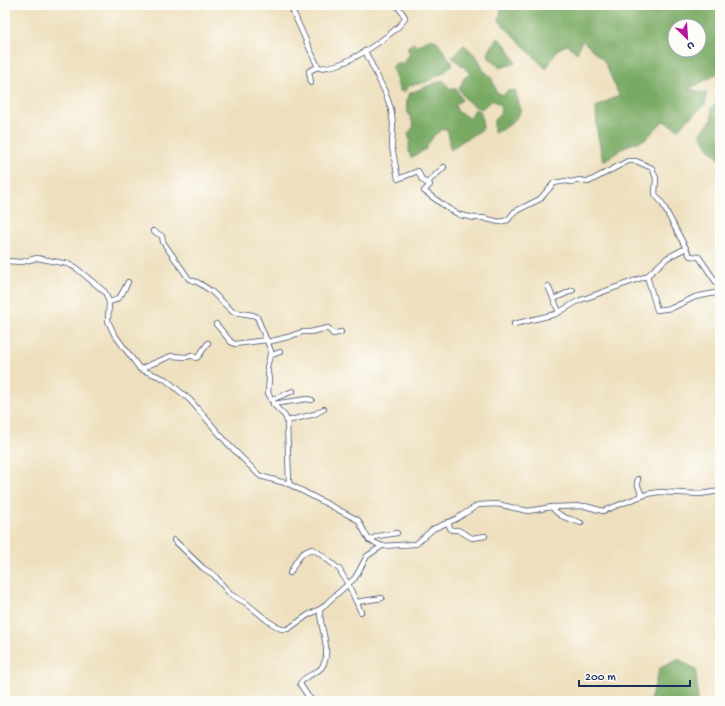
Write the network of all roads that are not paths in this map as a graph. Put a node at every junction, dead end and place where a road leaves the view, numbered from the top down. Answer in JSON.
{"nodes":[{"id":1,"x":290,"y":5,"type":"edge"},
{"id":2,"x":397,"y":5,"type":"edge"},
{"id":3,"x":365,"y":51,"type":"junction"},
{"id":4,"x":318,"y":67,"type":"junction"},
{"id":5,"x":311,"y":83,"type":"dead end"},
{"id":6,"x":444,"y":167,"type":"dead end"},
{"id":7,"x":427,"y":183,"type":"junction"},
{"id":8,"x":153,"y":231,"type":"dead end"},
{"id":9,"x":686,"y":248,"type":"junction"},
{"id":10,"x":5,"y":261,"type":"edge"},
{"id":11,"x":647,"y":276,"type":"junction"},
{"id":12,"x":128,"y":282,"type":"dead end"},
{"id":13,"x":548,"y":286,"type":"dead end"},
{"id":14,"x":720,"y":288,"type":"edge"},
{"id":15,"x":573,"y":290,"type":"dead end"},
{"id":16,"x":720,"y":292,"type":"edge"},
{"id":17,"x":554,"y":299,"type":"junction"},
{"id":18,"x":109,"y":302,"type":"junction"},
{"id":19,"x":559,"y":312,"type":"junction"},
{"id":20,"x":216,"y":324,"type":"dead end"},
{"id":21,"x":514,"y":324,"type":"dead end"},
{"id":22,"x":341,"y":332,"type":"dead end"},
{"id":23,"x":267,"y":341,"type":"junction"},
{"id":24,"x":208,"y":343,"type":"dead end"},
{"id":25,"x":280,"y":352,"type":"dead end"},
{"id":26,"x":270,"y":357,"type":"junction"},
{"id":27,"x":140,"y":369,"type":"junction"},
{"id":28,"x":293,"y":391,"type":"dead end"},
{"id":29,"x":312,"y":400,"type":"dead end"},
{"id":30,"x":272,"y":402,"type":"junction"},
{"id":31,"x":324,"y":409,"type":"dead end"},
{"id":32,"x":287,"y":421,"type":"junction"},
{"id":33,"x":638,"y":479,"type":"dead end"},
{"id":34,"x":289,"y":484,"type":"junction"},
{"id":35,"x":720,"y":491,"type":"edge"},
{"id":36,"x":642,"y":496,"type":"junction"},
{"id":37,"x":552,"y":507,"type":"junction"},
{"id":38,"x":448,"y":522,"type":"junction"},
{"id":39,"x":581,"y":523,"type":"dead end"},
{"id":40,"x":397,"y":533,"type":"dead end"},
{"id":41,"x":485,"y":536,"type":"dead end"},
{"id":42,"x":174,"y":540,"type":"dead end"},
{"id":43,"x":369,"y":540,"type":"junction"},
{"id":44,"x":382,"y":546,"type":"junction"},
{"id":45,"x":290,"y":573,"type":"dead end"},
{"id":46,"x":348,"y":584,"type":"junction"},
{"id":47,"x":382,"y":598,"type":"dead end"},
{"id":48,"x":357,"y":602,"type":"junction"},
{"id":49,"x":322,"y":608,"type":"junction"},
{"id":50,"x":361,"y":612,"type":"dead end"},
{"id":51,"x":313,"y":701,"type":"edge"}],
"edges":[{"from":1,"to":4,"type":"street"},
{"from":2,"to":3,"type":"street"},
{"from":3,"to":4,"type":"street"},
{"from":3,"to":7,"type":"street"},
{"from":4,"to":5,"type":"street"},
{"from":6,"to":7,"type":"street"},
{"from":7,"to":9,"type":"street"},
{"from":8,"to":23,"type":"street"},
{"from":9,"to":11,"type":"street"},
{"from":9,"to":14,"type":"street"},
{"from":10,"to":18,"type":"street"},
{"from":11,"to":16,"type":"street"},
{"from":11,"to":19,"type":"street"},
{"from":12,"to":18,"type":"street"},
{"from":13,"to":17,"type":"street"},
{"from":15,"to":17,"type":"street"},
{"from":17,"to":19,"type":"street"},
{"from":18,"to":27,"type":"street"},
{"from":19,"to":21,"type":"street"},
{"from":20,"to":23,"type":"street"},
{"from":22,"to":23,"type":"street"},
{"from":23,"to":26,"type":"street"},
{"from":24,"to":27,"type":"street"},
{"from":25,"to":26,"type":"street"},
{"from":26,"to":30,"type":"street"},
{"from":27,"to":34,"type":"street"},
{"from":28,"to":30,"type":"street"},
{"from":29,"to":30,"type":"street"},
{"from":30,"to":32,"type":"street"},
{"from":31,"to":32,"type":"street"},
{"from":32,"to":34,"type":"street"},
{"from":33,"to":36,"type":"street"},
{"from":34,"to":43,"type":"street"},
{"from":35,"to":36,"type":"street"},
{"from":36,"to":37,"type":"street"},
{"from":37,"to":38,"type":"street"},
{"from":37,"to":39,"type":"street"},
{"from":38,"to":41,"type":"street"},
{"from":38,"to":44,"type":"street"},
{"from":40,"to":43,"type":"street"},
{"from":42,"to":49,"type":"street"},
{"from":43,"to":44,"type":"street"},
{"from":44,"to":46,"type":"street"},
{"from":45,"to":46,"type":"street"},
{"from":46,"to":48,"type":"street"},
{"from":46,"to":49,"type":"street"},
{"from":47,"to":48,"type":"street"},
{"from":48,"to":50,"type":"street"},
{"from":49,"to":51,"type":"street"}]}
